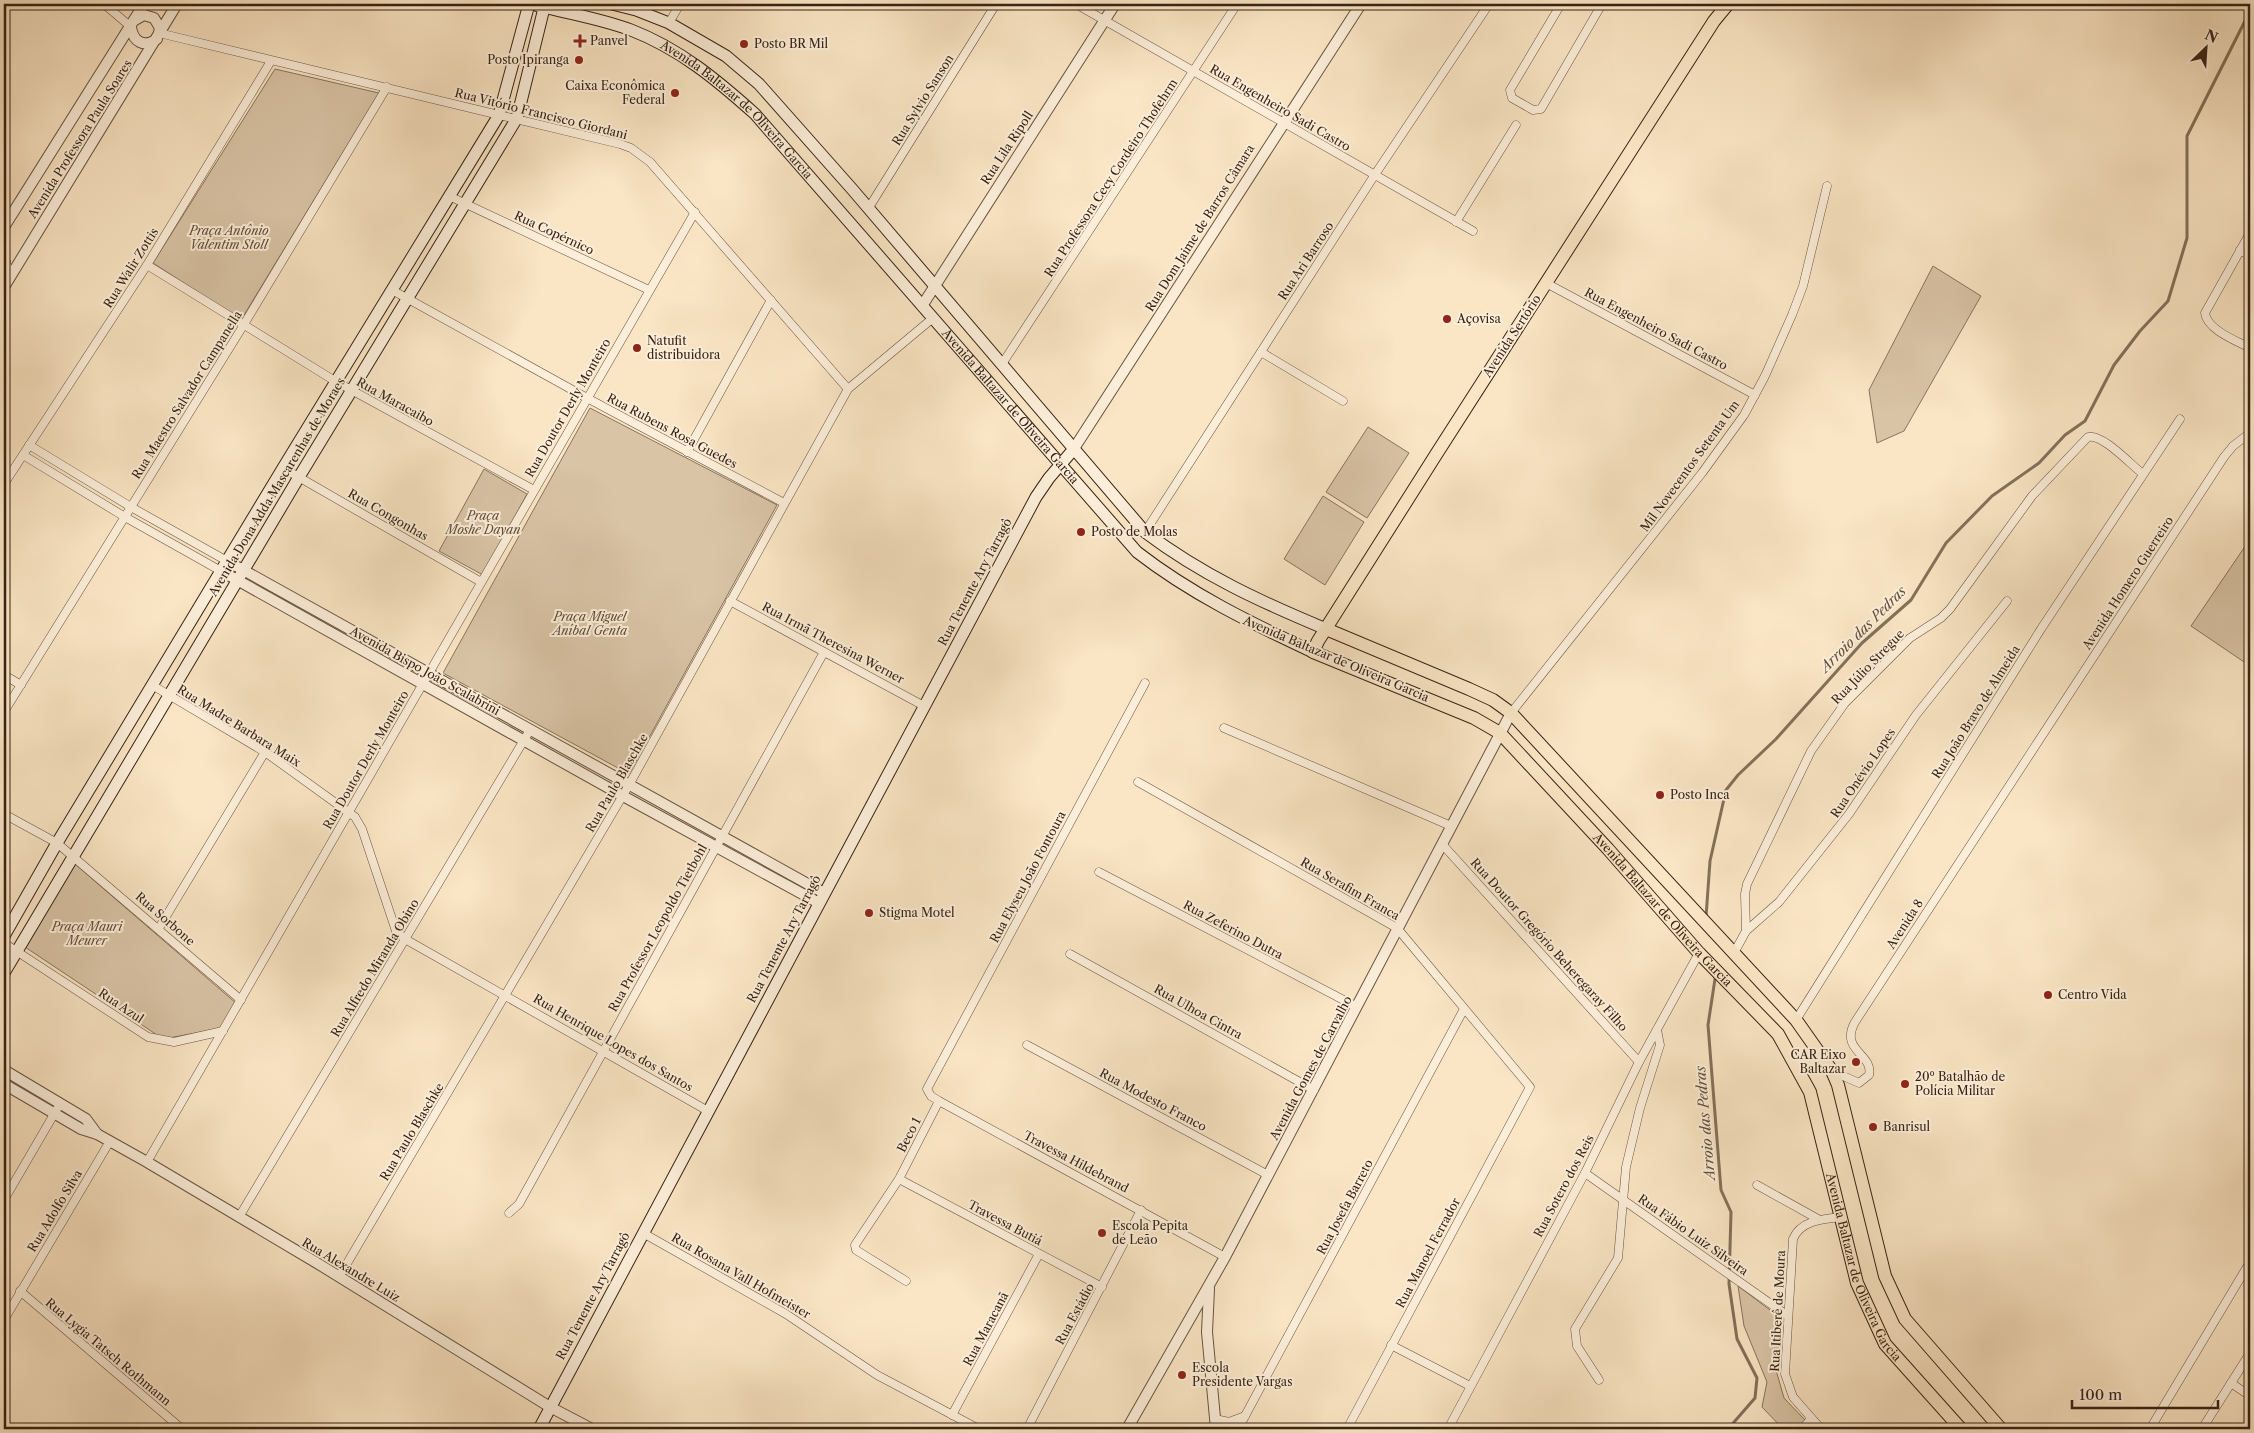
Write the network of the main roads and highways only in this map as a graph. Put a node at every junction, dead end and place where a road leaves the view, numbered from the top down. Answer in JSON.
{"nodes":[{"id":1,"x":529,"y":4,"type":"edge"},
{"id":2,"x":612,"y":4,"type":"edge"},
{"id":3,"x":1723,"y":4,"type":"edge"},
{"id":4,"x":1728,"y":4,"type":"edge"},
{"id":5,"x":545,"y":6,"type":"edge"},
{"id":6,"x":1714,"y":21,"type":"junction"},
{"id":7,"x":1073,"y":450,"type":"junction"},
{"id":8,"x":1059,"y":464,"type":"junction"},
{"id":9,"x":1326,"y":629,"type":"junction"},
{"id":10,"x":1313,"y":652,"type":"junction"},
{"id":11,"x":4,"y":936,"type":"edge"},
{"id":12,"x":4,"y":973,"type":"edge"},
{"id":13,"x":539,"y":1429,"type":"edge"},
{"id":14,"x":1961,"y":1429,"type":"edge"},
{"id":15,"x":2001,"y":1429,"type":"edge"}],
"edges":[{"from":1,"to":5,"type":"main road","name":"Avenida Baltazar de Oliveira Garcia"},
{"from":1,"to":11,"type":"main road","name":"Avenida Dona Adda Mascarenhas de Moraes"},
{"from":2,"to":7,"type":"main road","name":"Avenida Baltazar de Oliveira Garcia"},
{"from":3,"to":6,"type":"main road","name":"Avenida Sertório"},
{"from":4,"to":6,"type":"main road","name":"Avenida Sertório"},
{"from":5,"to":8,"type":"main road","name":"Avenida Baltazar de Oliveira Garcia"},
{"from":5,"to":12,"type":"main road","name":"Avenida Dona Adda Mascarenhas de Moraes"},
{"from":6,"to":9,"type":"main road","name":"Avenida Sertório"},
{"from":7,"to":8,"type":"main road","name":"Rua Dom Jaime de Barros Câmara"},
{"from":7,"to":9,"type":"main road","name":"Avenida Baltazar de Oliveira Garcia"},
{"from":8,"to":10,"type":"main road","name":"Avenida Baltazar de Oliveira Garcia"},
{"from":8,"to":13,"type":"main road","name":"Rua Tenente Ary Tarragô"},
{"from":9,"to":10,"type":"main road","name":"Avenida Sertório"},
{"from":9,"to":15,"type":"main road","name":"Avenida Baltazar de Oliveira Garcia"},
{"from":10,"to":14,"type":"main road","name":"Avenida Baltazar de Oliveira Garcia"}]}
